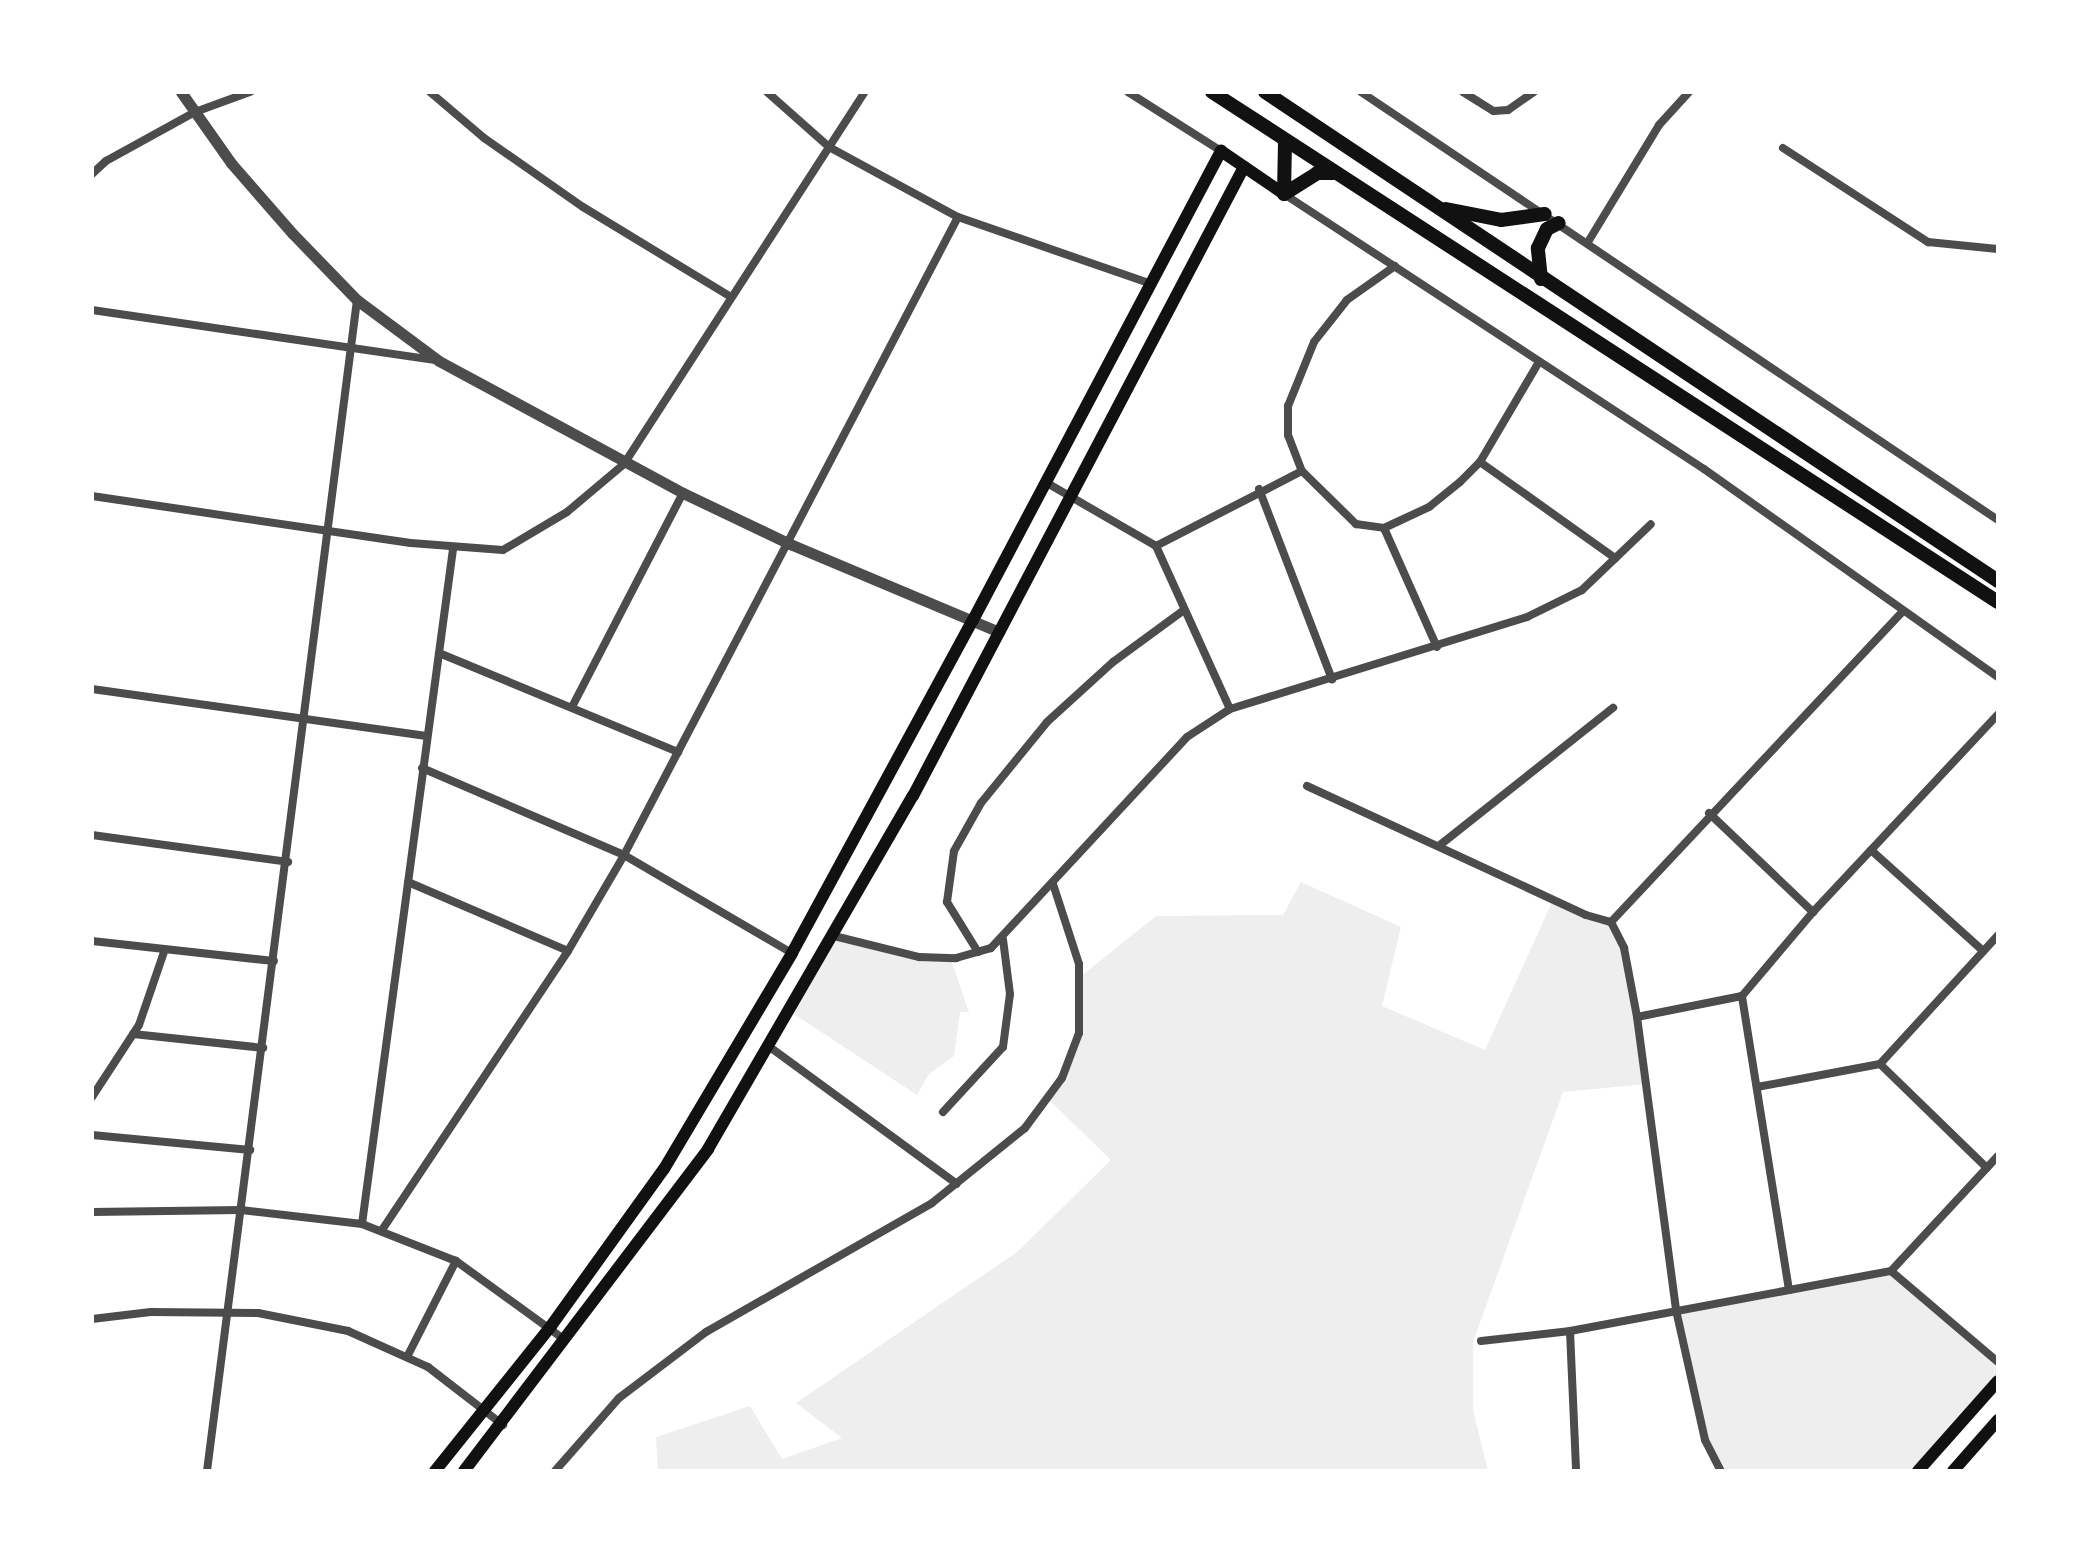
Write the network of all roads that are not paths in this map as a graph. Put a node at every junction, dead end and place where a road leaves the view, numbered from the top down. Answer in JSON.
{"nodes":[{"id":1,"x":181,"y":92,"type":"edge"},
{"id":2,"x":250,"y":92,"type":"edge"},
{"id":3,"x":430,"y":92,"type":"edge"},
{"id":4,"x":767,"y":92,"type":"edge"},
{"id":5,"x":865,"y":92,"type":"edge"},
{"id":6,"x":1128,"y":92,"type":"edge"},
{"id":7,"x":1212,"y":92,"type":"edge"},
{"id":8,"x":1265,"y":92,"type":"edge"},
{"id":9,"x":1361,"y":92,"type":"edge"},
{"id":10,"x":1463,"y":92,"type":"edge"},
{"id":11,"x":1534,"y":92,"type":"edge"},
{"id":12,"x":1689,"y":92,"type":"edge"},
{"id":13,"x":195,"y":112,"type":"junction"},
{"id":14,"x":1285,"y":142,"type":"junction"},
{"id":15,"x":829,"y":147,"type":"junction"},
{"id":16,"x":1783,"y":148,"type":"dead end"},
{"id":17,"x":1221,"y":151,"type":"junction"},
{"id":18,"x":1244,"y":167,"type":"junction"},
{"id":19,"x":1333,"y":173,"type":"junction"},
{"id":20,"x":92,"y":174,"type":"edge"},
{"id":21,"x":1284,"y":194,"type":"junction"},
{"id":22,"x":1430,"y":205,"type":"junction"},
{"id":23,"x":1545,"y":214,"type":"junction"},
{"id":24,"x":958,"y":217,"type":"junction"},
{"id":25,"x":1559,"y":223,"type":"junction"},
{"id":26,"x":1588,"y":242,"type":"junction"},
{"id":27,"x":1998,"y":249,"type":"edge"},
{"id":28,"x":1395,"y":266,"type":"junction"},
{"id":29,"x":1541,"y":279,"type":"junction"},
{"id":30,"x":1152,"y":284,"type":"junction"},
{"id":31,"x":731,"y":297,"type":"junction"},
{"id":32,"x":357,"y":300,"type":"junction"},
{"id":33,"x":92,"y":310,"type":"edge"},
{"id":34,"x":354,"y":346,"type":"junction"},
{"id":35,"x":439,"y":361,"type":"junction"},
{"id":36,"x":1539,"y":362,"type":"junction"},
{"id":37,"x":1480,"y":462,"type":"junction"},
{"id":38,"x":624,"y":464,"type":"junction"},
{"id":39,"x":1302,"y":471,"type":"junction"},
{"id":40,"x":1047,"y":483,"type":"junction"},
{"id":41,"x":1259,"y":489,"type":"junction"},
{"id":42,"x":683,"y":493,"type":"junction"},
{"id":43,"x":1071,"y":495,"type":"junction"},
{"id":44,"x":92,"y":496,"type":"edge"},
{"id":45,"x":1998,"y":520,"type":"edge"},
{"id":46,"x":1651,"y":524,"type":"dead end"},
{"id":47,"x":1384,"y":528,"type":"junction"},
{"id":48,"x":329,"y":531,"type":"junction"},
{"id":49,"x":790,"y":544,"type":"junction"},
{"id":50,"x":1156,"y":546,"type":"junction"},
{"id":51,"x":453,"y":549,"type":"junction"},
{"id":52,"x":1615,"y":558,"type":"junction"},
{"id":53,"x":1998,"y":581,"type":"edge"},
{"id":54,"x":1998,"y":602,"type":"edge"},
{"id":55,"x":1184,"y":610,"type":"junction"},
{"id":56,"x":1902,"y":612,"type":"junction"},
{"id":57,"x":973,"y":620,"type":"junction"},
{"id":58,"x":999,"y":632,"type":"junction"},
{"id":59,"x":1437,"y":647,"type":"junction"},
{"id":60,"x":439,"y":653,"type":"junction"},
{"id":61,"x":1998,"y":677,"type":"edge"},
{"id":62,"x":1332,"y":679,"type":"junction"},
{"id":63,"x":92,"y":689,"type":"edge"},
{"id":64,"x":573,"y":705,"type":"junction"},
{"id":65,"x":1613,"y":708,"type":"dead end"},
{"id":66,"x":1230,"y":709,"type":"junction"},
{"id":67,"x":1998,"y":714,"type":"edge"},
{"id":68,"x":304,"y":717,"type":"junction"},
{"id":69,"x":425,"y":736,"type":"junction"},
{"id":70,"x":678,"y":752,"type":"junction"},
{"id":71,"x":422,"y":768,"type":"junction"},
{"id":72,"x":1307,"y":786,"type":"dead end"},
{"id":73,"x":1709,"y":813,"type":"junction"},
{"id":74,"x":92,"y":835,"type":"edge"},
{"id":75,"x":1440,"y":845,"type":"junction"},
{"id":76,"x":1871,"y":850,"type":"junction"},
{"id":77,"x":624,"y":855,"type":"junction"},
{"id":78,"x":288,"y":862,"type":"junction"},
{"id":79,"x":408,"y":882,"type":"junction"},
{"id":80,"x":1053,"y":884,"type":"junction"},
{"id":81,"x":1813,"y":912,"type":"junction"},
{"id":82,"x":1611,"y":922,"type":"junction"},
{"id":83,"x":1998,"y":935,"type":"edge"},
{"id":84,"x":834,"y":936,"type":"junction"},
{"id":85,"x":1003,"y":939,"type":"junction"},
{"id":86,"x":92,"y":941,"type":"edge"},
{"id":87,"x":165,"y":949,"type":"junction"},
{"id":88,"x":568,"y":951,"type":"junction"},
{"id":89,"x":1983,"y":951,"type":"junction"},
{"id":90,"x":978,"y":952,"type":"junction"},
{"id":91,"x":792,"y":953,"type":"junction"},
{"id":92,"x":274,"y":961,"type":"junction"},
{"id":93,"x":1742,"y":996,"type":"junction"},
{"id":94,"x":1637,"y":1017,"type":"junction"},
{"id":95,"x":133,"y":1034,"type":"junction"},
{"id":96,"x":767,"y":1045,"type":"junction"},
{"id":97,"x":263,"y":1048,"type":"junction"},
{"id":98,"x":1880,"y":1064,"type":"junction"},
{"id":99,"x":1757,"y":1087,"type":"junction"},
{"id":100,"x":92,"y":1097,"type":"edge"},
{"id":101,"x":943,"y":1112,"type":"dead end"},
{"id":102,"x":92,"y":1135,"type":"edge"},
{"id":103,"x":250,"y":1150,"type":"junction"},
{"id":104,"x":1998,"y":1156,"type":"edge"},
{"id":105,"x":1987,"y":1168,"type":"junction"},
{"id":106,"x":957,"y":1184,"type":"junction"},
{"id":107,"x":241,"y":1210,"type":"junction"},
{"id":108,"x":92,"y":1212,"type":"edge"},
{"id":109,"x":362,"y":1224,"type":"junction"},
{"id":110,"x":382,"y":1230,"type":"junction"},
{"id":111,"x":456,"y":1261,"type":"junction"},
{"id":112,"x":1891,"y":1271,"type":"junction"},
{"id":113,"x":1789,"y":1290,"type":"junction"},
{"id":114,"x":1676,"y":1310,"type":"junction"},
{"id":115,"x":226,"y":1313,"type":"junction"},
{"id":116,"x":92,"y":1319,"type":"edge"},
{"id":117,"x":551,"y":1326,"type":"junction"},
{"id":118,"x":1570,"y":1331,"type":"junction"},
{"id":119,"x":566,"y":1341,"type":"junction"},
{"id":120,"x":1481,"y":1341,"type":"dead end"},
{"id":121,"x":407,"y":1357,"type":"junction"},
{"id":122,"x":1998,"y":1362,"type":"edge"},
{"id":123,"x":1998,"y":1381,"type":"edge"},
{"id":124,"x":485,"y":1409,"type":"junction"},
{"id":125,"x":1998,"y":1420,"type":"edge"},
{"id":126,"x":503,"y":1425,"type":"junction"},
{"id":127,"x":207,"y":1471,"type":"edge"},
{"id":128,"x":435,"y":1471,"type":"edge"},
{"id":129,"x":464,"y":1471,"type":"edge"},
{"id":130,"x":555,"y":1471,"type":"edge"},
{"id":131,"x":1576,"y":1471,"type":"edge"},
{"id":132,"x":1721,"y":1471,"type":"edge"},
{"id":133,"x":1918,"y":1471,"type":"edge"},
{"id":134,"x":1953,"y":1471,"type":"edge"}],
"edges":[{"from":1,"to":13,"type":"street"},
{"from":2,"to":13,"type":"street"},
{"from":3,"to":31,"type":"street"},
{"from":4,"to":15,"type":"street"},
{"from":5,"to":15,"type":"street"},
{"from":6,"to":17,"type":"street"},
{"from":7,"to":14,"type":"main road"},
{"from":8,"to":22,"type":"main road"},
{"from":9,"to":23,"type":"street"},
{"from":10,"to":11,"type":"street"},
{"from":12,"to":26,"type":"street"},
{"from":13,"to":20,"type":"street"},
{"from":13,"to":32,"type":"street"},
{"from":14,"to":19,"type":"main road"},
{"from":14,"to":21,"type":"main road"},
{"from":15,"to":24,"type":"street"},
{"from":15,"to":31,"type":"street"},
{"from":16,"to":27,"type":"street"},
{"from":17,"to":18,"type":"main road"},
{"from":17,"to":30,"type":"main road"},
{"from":18,"to":21,"type":"main road"},
{"from":18,"to":43,"type":"main road"},
{"from":19,"to":21,"type":"main road"},
{"from":19,"to":54,"type":"main road"},
{"from":21,"to":28,"type":"street"},
{"from":22,"to":23,"type":"main road"},
{"from":22,"to":29,"type":"main road"},
{"from":23,"to":25,"type":"street"},
{"from":24,"to":30,"type":"street"},
{"from":24,"to":49,"type":"street"},
{"from":25,"to":26,"type":"street"},
{"from":25,"to":29,"type":"main road"},
{"from":26,"to":45,"type":"street"},
{"from":28,"to":36,"type":"street"},
{"from":28,"to":39,"type":"street"},
{"from":29,"to":53,"type":"main road"},
{"from":30,"to":40,"type":"main road"},
{"from":31,"to":38,"type":"street"},
{"from":32,"to":34,"type":"street"},
{"from":32,"to":35,"type":"street"},
{"from":33,"to":34,"type":"street"},
{"from":34,"to":35,"type":"street"},
{"from":34,"to":48,"type":"street"},
{"from":35,"to":38,"type":"street"},
{"from":36,"to":37,"type":"street"},
{"from":36,"to":56,"type":"street"},
{"from":37,"to":47,"type":"street"},
{"from":37,"to":52,"type":"street"},
{"from":38,"to":42,"type":"street"},
{"from":38,"to":51,"type":"street"},
{"from":39,"to":41,"type":"street"},
{"from":39,"to":47,"type":"street"},
{"from":40,"to":43,"type":"street"},
{"from":40,"to":57,"type":"main road"},
{"from":41,"to":50,"type":"street"},
{"from":41,"to":62,"type":"street"},
{"from":42,"to":49,"type":"street"},
{"from":42,"to":64,"type":"street"},
{"from":43,"to":50,"type":"street"},
{"from":43,"to":58,"type":"main road"},
{"from":44,"to":48,"type":"street"},
{"from":46,"to":52,"type":"street"},
{"from":47,"to":59,"type":"street"},
{"from":48,"to":51,"type":"street"},
{"from":48,"to":68,"type":"street"},
{"from":49,"to":57,"type":"street"},
{"from":49,"to":70,"type":"street"},
{"from":50,"to":55,"type":"street"},
{"from":51,"to":60,"type":"street"},
{"from":52,"to":59,"type":"street"},
{"from":55,"to":66,"type":"street"},
{"from":55,"to":90,"type":"street"},
{"from":56,"to":61,"type":"street"},
{"from":56,"to":73,"type":"street"},
{"from":57,"to":58,"type":"street"},
{"from":57,"to":91,"type":"main road"},
{"from":58,"to":84,"type":"main road"},
{"from":59,"to":62,"type":"street"},
{"from":60,"to":64,"type":"street"},
{"from":60,"to":69,"type":"street"},
{"from":62,"to":66,"type":"street"},
{"from":63,"to":68,"type":"street"},
{"from":64,"to":70,"type":"street"},
{"from":65,"to":75,"type":"street"},
{"from":66,"to":80,"type":"street"},
{"from":67,"to":76,"type":"street"},
{"from":68,"to":69,"type":"street"},
{"from":68,"to":78,"type":"street"},
{"from":69,"to":71,"type":"street"},
{"from":70,"to":77,"type":"street"},
{"from":71,"to":77,"type":"street"},
{"from":71,"to":79,"type":"street"},
{"from":72,"to":75,"type":"street"},
{"from":73,"to":81,"type":"street"},
{"from":73,"to":82,"type":"street"},
{"from":74,"to":78,"type":"street"},
{"from":75,"to":82,"type":"street"},
{"from":76,"to":81,"type":"street"},
{"from":76,"to":89,"type":"street"},
{"from":77,"to":88,"type":"street"},
{"from":77,"to":91,"type":"street"},
{"from":78,"to":92,"type":"street"},
{"from":79,"to":88,"type":"street"},
{"from":79,"to":109,"type":"street"},
{"from":80,"to":85,"type":"street"},
{"from":80,"to":106,"type":"street"},
{"from":81,"to":93,"type":"street"},
{"from":82,"to":94,"type":"street"},
{"from":83,"to":89,"type":"street"},
{"from":84,"to":90,"type":"street"},
{"from":84,"to":96,"type":"main road"},
{"from":85,"to":90,"type":"street"},
{"from":85,"to":101,"type":"street"},
{"from":86,"to":87,"type":"street"},
{"from":87,"to":92,"type":"street"},
{"from":87,"to":95,"type":"street"},
{"from":88,"to":110,"type":"street"},
{"from":89,"to":98,"type":"street"},
{"from":91,"to":117,"type":"main road"},
{"from":92,"to":97,"type":"street"},
{"from":93,"to":94,"type":"street"},
{"from":93,"to":99,"type":"street"},
{"from":94,"to":114,"type":"street"},
{"from":95,"to":97,"type":"street"},
{"from":95,"to":100,"type":"street"},
{"from":96,"to":106,"type":"street"},
{"from":96,"to":119,"type":"main road"},
{"from":97,"to":103,"type":"street"},
{"from":98,"to":99,"type":"street"},
{"from":98,"to":105,"type":"street"},
{"from":99,"to":113,"type":"street"},
{"from":102,"to":103,"type":"street"},
{"from":103,"to":107,"type":"street"},
{"from":104,"to":105,"type":"street"},
{"from":105,"to":112,"type":"street"},
{"from":106,"to":130,"type":"street"},
{"from":107,"to":108,"type":"street"},
{"from":107,"to":109,"type":"street"},
{"from":107,"to":115,"type":"street"},
{"from":109,"to":110,"type":"street"},
{"from":110,"to":111,"type":"street"},
{"from":111,"to":117,"type":"street"},
{"from":111,"to":121,"type":"street"},
{"from":112,"to":113,"type":"street"},
{"from":112,"to":122,"type":"street"},
{"from":113,"to":114,"type":"street"},
{"from":114,"to":118,"type":"street"},
{"from":114,"to":132,"type":"street"},
{"from":115,"to":116,"type":"street"},
{"from":115,"to":121,"type":"street"},
{"from":115,"to":127,"type":"street"},
{"from":117,"to":119,"type":"street"},
{"from":117,"to":124,"type":"main road"},
{"from":118,"to":120,"type":"street"},
{"from":118,"to":131,"type":"street"},
{"from":119,"to":126,"type":"main road"},
{"from":121,"to":124,"type":"street"},
{"from":123,"to":133,"type":"main road"},
{"from":124,"to":126,"type":"street"},
{"from":124,"to":128,"type":"main road"},
{"from":125,"to":134,"type":"main road"},
{"from":126,"to":129,"type":"main road"}]}
